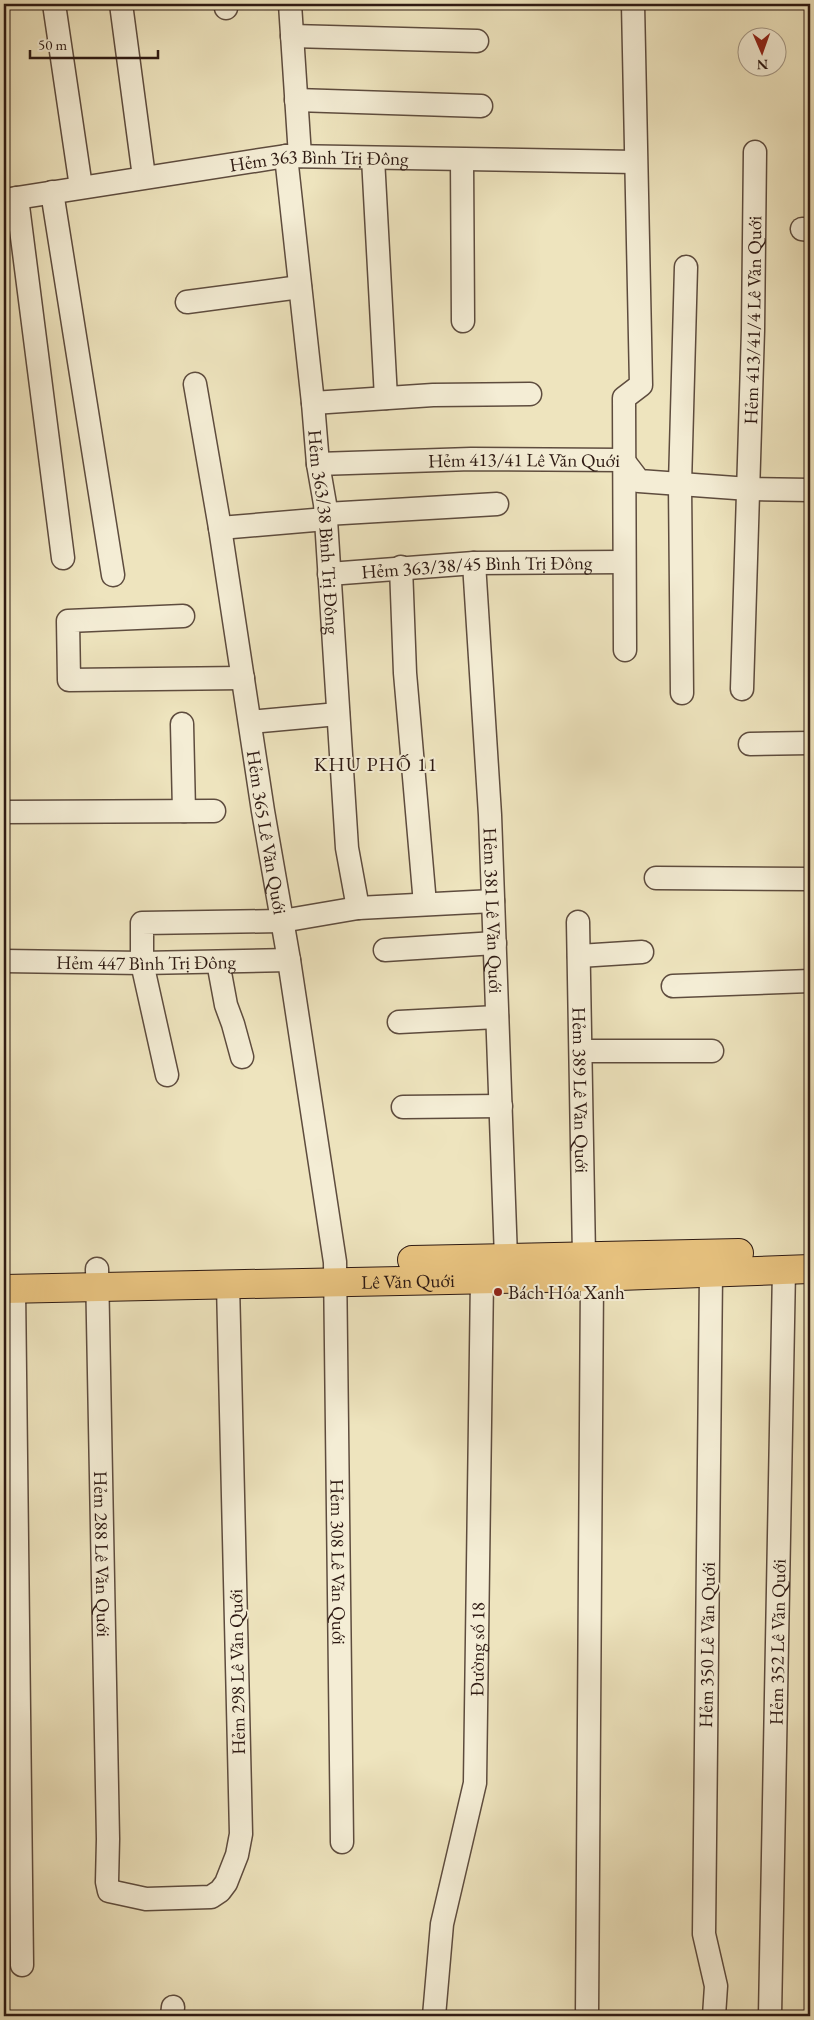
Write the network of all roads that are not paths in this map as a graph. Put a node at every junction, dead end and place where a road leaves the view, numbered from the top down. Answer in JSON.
{"nodes":[{"id":1,"x":54,"y":4,"type":"edge"},
{"id":2,"x":121,"y":4,"type":"edge"},
{"id":3,"x":290,"y":4,"type":"edge"},
{"id":4,"x":633,"y":4,"type":"edge"},
{"id":5,"x":292,"y":36,"type":"junction"},
{"id":6,"x":477,"y":41,"type":"dead end"},
{"id":7,"x":296,"y":100,"type":"junction"},
{"id":8,"x":481,"y":106,"type":"dead end"},
{"id":9,"x":755,"y":152,"type":"dead end"},
{"id":10,"x":293,"y":156,"type":"junction"},
{"id":11,"x":373,"y":158,"type":"junction"},
{"id":12,"x":462,"y":160,"type":"junction"},
{"id":13,"x":635,"y":162,"type":"junction"},
{"id":14,"x":144,"y":177,"type":"junction"},
{"id":15,"x":81,"y":187,"type":"junction"},
{"id":16,"x":52,"y":192,"type":"junction"},
{"id":17,"x":10,"y":199,"type":"edge"},
{"id":18,"x":686,"y":267,"type":"dead end"},
{"id":19,"x":300,"y":287,"type":"junction"},
{"id":20,"x":187,"y":302,"type":"dead end"},
{"id":21,"x":464,"y":322,"type":"dead end"},
{"id":22,"x":195,"y":384,"type":"dead end"},
{"id":23,"x":530,"y":394,"type":"dead end"},
{"id":24,"x":386,"y":398,"type":"junction"},
{"id":25,"x":313,"y":403,"type":"junction"},
{"id":26,"x":624,"y":460,"type":"junction"},
{"id":27,"x":318,"y":464,"type":"junction"},
{"id":28,"x":680,"y":484,"type":"junction"},
{"id":29,"x":749,"y":489,"type":"junction"},
{"id":30,"x":810,"y":490,"type":"edge"},
{"id":31,"x":497,"y":504,"type":"dead end"},
{"id":32,"x":326,"y":517,"type":"junction"},
{"id":33,"x":220,"y":528,"type":"junction"},
{"id":34,"x":63,"y":558,"type":"dead end"},
{"id":35,"x":623,"y":562,"type":"junction"},
{"id":36,"x":474,"y":563,"type":"junction"},
{"id":37,"x":401,"y":567,"type":"junction"},
{"id":38,"x":329,"y":574,"type":"junction"},
{"id":39,"x":113,"y":575,"type":"dead end"},
{"id":40,"x":182,"y":616,"type":"dead end"},
{"id":41,"x":625,"y":650,"type":"dead end"},
{"id":42,"x":243,"y":678,"type":"junction"},
{"id":43,"x":742,"y":689,"type":"dead end"},
{"id":44,"x":682,"y":693,"type":"dead end"},
{"id":45,"x":338,"y":714,"type":"junction"},
{"id":46,"x":250,"y":722,"type":"junction"},
{"id":47,"x":182,"y":724,"type":"dead end"},
{"id":48,"x":750,"y":744,"type":"dead end"},
{"id":49,"x":810,"y":744,"type":"edge"},
{"id":50,"x":214,"y":811,"type":"dead end"},
{"id":51,"x":4,"y":812,"type":"edge"},
{"id":52,"x":184,"y":812,"type":"junction"},
{"id":53,"x":656,"y":878,"type":"dead end"},
{"id":54,"x":810,"y":879,"type":"edge"},
{"id":55,"x":493,"y":901,"type":"junction"},
{"id":56,"x":425,"y":904,"type":"junction"},
{"id":57,"x":358,"y":908,"type":"junction"},
{"id":58,"x":282,"y":921,"type":"junction"},
{"id":59,"x":578,"y":922,"type":"dead end"},
{"id":60,"x":495,"y":944,"type":"junction"},
{"id":61,"x":384,"y":950,"type":"dead end"},
{"id":62,"x":642,"y":952,"type":"dead end"},
{"id":63,"x":579,"y":956,"type":"junction"},
{"id":64,"x":289,"y":960,"type":"junction"},
{"id":65,"x":4,"y":961,"type":"edge"},
{"id":66,"x":218,"y":962,"type":"junction"},
{"id":67,"x":142,"y":963,"type":"junction"},
{"id":68,"x":810,"y":982,"type":"edge"},
{"id":69,"x":672,"y":986,"type":"dead end"},
{"id":70,"x":498,"y":1017,"type":"junction"},
{"id":71,"x":399,"y":1022,"type":"dead end"},
{"id":72,"x":581,"y":1051,"type":"junction"},
{"id":73,"x":712,"y":1051,"type":"dead end"},
{"id":74,"x":242,"y":1058,"type":"dead end"},
{"id":75,"x":167,"y":1075,"type":"dead end"},
{"id":76,"x":501,"y":1106,"type":"junction"},
{"id":77,"x":402,"y":1107,"type":"dead end"},
{"id":78,"x":810,"y":1252,"type":"edge"},
{"id":79,"x":506,"y":1258,"type":"junction"},
{"id":80,"x":711,"y":1263,"type":"junction"},
{"id":81,"x":588,"y":1266,"type":"junction"},
{"id":82,"x":797,"y":1269,"type":"edge"},
{"id":83,"x":336,"y":1272,"type":"junction"},
{"id":84,"x":97,"y":1278,"type":"junction"},
{"id":85,"x":482,"y":1278,"type":"junction"},
{"id":86,"x":7,"y":1282,"type":"edge"},
{"id":87,"x":228,"y":1284,"type":"junction"},
{"id":88,"x":108,"y":1839,"type":"joint"},
{"id":89,"x":342,"y":1842,"type":"dead end"},
{"id":90,"x":13,"y":1942,"type":"edge"},
{"id":91,"x":22,"y":1965,"type":"dead end"},
{"id":92,"x":434,"y":2016,"type":"edge"},
{"id":93,"x":587,"y":2016,"type":"edge"},
{"id":94,"x":714,"y":2016,"type":"edge"},
{"id":95,"x":770,"y":2016,"type":"edge"}],
"edges":[{"from":1,"to":15,"type":"street"},
{"from":2,"to":14,"type":"street"},
{"from":3,"to":5,"type":"street","name":"Hẻm 363/38 Bình Trị Đông"},
{"from":4,"to":13,"type":"street"},
{"from":5,"to":6,"type":"street"},
{"from":5,"to":7,"type":"street","name":"Hẻm 363/38 Bình Trị Đông"},
{"from":7,"to":8,"type":"street"},
{"from":7,"to":10,"type":"street","name":"Hẻm 363/38 Bình Trị Đông"},
{"from":9,"to":29,"type":"street","name":"Hẻm 413/41/4 Lê Văn Quới"},
{"from":10,"to":11,"type":"street","name":"Hẻm 363 Bình Trị Đông"},
{"from":10,"to":14,"type":"street","name":"Hẻm 363 Bình Trị Đông"},
{"from":10,"to":19,"type":"street","name":"Hẻm 363/38 Bình Trị Đông"},
{"from":11,"to":12,"type":"street","name":"Hẻm 363 Bình Trị Đông"},
{"from":11,"to":24,"type":"street"},
{"from":12,"to":13,"type":"street","name":"Hẻm 363 Bình Trị Đông"},
{"from":12,"to":21,"type":"street"},
{"from":13,"to":26,"type":"street"},
{"from":14,"to":15,"type":"street","name":"Hẻm 363 Bình Trị Đông"},
{"from":15,"to":16,"type":"street","name":"Hẻm 363 Bình Trị Đông"},
{"from":16,"to":17,"type":"street","name":"Hẻm 363 Bình Trị Đông"},
{"from":16,"to":39,"type":"street"},
{"from":17,"to":34,"type":"street"},
{"from":18,"to":28,"type":"street"},
{"from":19,"to":20,"type":"street"},
{"from":19,"to":25,"type":"street","name":"Hẻm 363/38 Bình Trị Đông"},
{"from":22,"to":33,"type":"street","name":"Hẻm 365 Lê Văn Quới"},
{"from":23,"to":24,"type":"street"},
{"from":24,"to":25,"type":"street"},
{"from":25,"to":27,"type":"street","name":"Hẻm 363/38 Bình Trị Đông"},
{"from":26,"to":27,"type":"street","name":"Hẻm 413/41 Lê Văn Quới"},
{"from":26,"to":28,"type":"street","name":"Hẻm 413/41 Lê Văn Quới"},
{"from":26,"to":35,"type":"street"},
{"from":27,"to":32,"type":"street","name":"Hẻm 363/38 Bình Trị Đông"},
{"from":28,"to":29,"type":"street","name":"Hẻm 413/41 Lê Văn Quới"},
{"from":28,"to":44,"type":"street"},
{"from":29,"to":30,"type":"street","name":"Hẻm 413/41 Lê Văn Quới"},
{"from":29,"to":43,"type":"street","name":"Hẻm 413/41/4 Lê Văn Quới"},
{"from":31,"to":32,"type":"street"},
{"from":32,"to":33,"type":"street"},
{"from":32,"to":38,"type":"street","name":"Hẻm 363/38 Bình Trị Đông"},
{"from":33,"to":42,"type":"street","name":"Hẻm 365 Lê Văn Quới"},
{"from":35,"to":36,"type":"street","name":"Hẻm 363/38/45 Bình Trị Đông"},
{"from":35,"to":41,"type":"street"},
{"from":36,"to":37,"type":"street","name":"Hẻm 363/38/45 Bình Trị Đông"},
{"from":36,"to":55,"type":"street","name":"Hẻm 381 Lê Văn Quới"},
{"from":37,"to":38,"type":"street","name":"Hẻm 363/38/45 Bình Trị Đông"},
{"from":37,"to":56,"type":"street"},
{"from":38,"to":45,"type":"street","name":"Hẻm 363/38 Bình Trị Đông"},
{"from":40,"to":42,"type":"street"},
{"from":42,"to":46,"type":"street","name":"Hẻm 365 Lê Văn Quới"},
{"from":45,"to":46,"type":"street"},
{"from":45,"to":57,"type":"street","name":"Hẻm 363/38 Bình Trị Đông"},
{"from":46,"to":58,"type":"street","name":"Hẻm 365 Lê Văn Quới"},
{"from":47,"to":52,"type":"street"},
{"from":48,"to":49,"type":"street"},
{"from":50,"to":52,"type":"street"},
{"from":51,"to":52,"type":"street"},
{"from":53,"to":54,"type":"street"},
{"from":55,"to":56,"type":"street"},
{"from":55,"to":60,"type":"street","name":"Hẻm 381 Lê Văn Quới"},
{"from":56,"to":57,"type":"street"},
{"from":57,"to":58,"type":"street"},
{"from":58,"to":64,"type":"street","name":"Hẻm 365 Lê Văn Quới"},
{"from":58,"to":67,"type":"street"},
{"from":59,"to":63,"type":"street","name":"Hẻm 389 Lê Văn Quới"},
{"from":60,"to":61,"type":"street"},
{"from":60,"to":70,"type":"street","name":"Hẻm 381 Lê Văn Quới"},
{"from":62,"to":63,"type":"street"},
{"from":63,"to":72,"type":"street","name":"Hẻm 389 Lê Văn Quới"},
{"from":64,"to":66,"type":"street","name":"Hẻm 447 Bình Trị Đông"},
{"from":64,"to":83,"type":"street","name":"Hẻm 365 Lê Văn Quới"},
{"from":65,"to":67,"type":"street","name":"Hẻm 447 Bình Trị Đông"},
{"from":66,"to":67,"type":"street","name":"Hẻm 447 Bình Trị Đông"},
{"from":66,"to":74,"type":"street"},
{"from":67,"to":75,"type":"street"},
{"from":68,"to":69,"type":"street"},
{"from":70,"to":71,"type":"street"},
{"from":70,"to":76,"type":"street","name":"Hẻm 381 Lê Văn Quới"},
{"from":72,"to":73,"type":"street"},
{"from":72,"to":81,"type":"street","name":"Hẻm 389 Lê Văn Quới"},
{"from":76,"to":77,"type":"street"},
{"from":76,"to":79,"type":"street","name":"Hẻm 381 Lê Văn Quới"},
{"from":78,"to":80,"type":"main road","name":"Lê Văn Quới"},
{"from":79,"to":81,"type":"main road","name":"Lê Văn Quới"},
{"from":79,"to":83,"type":"main road","name":"Lê Văn Quới"},
{"from":80,"to":81,"type":"main road","name":"Lê Văn Quới"},
{"from":80,"to":82,"type":"main road","name":"Lê Văn Quới"},
{"from":80,"to":94,"type":"street","name":"Hẻm 350 Lê Văn Quới"},
{"from":81,"to":85,"type":"main road","name":"Lê Văn Quới"},
{"from":81,"to":93,"type":"street","name":"Hẻm 389 Lê Văn Quới"},
{"from":82,"to":95,"type":"street","name":"Hẻm 352 Lê Văn Quới"},
{"from":83,"to":84,"type":"main road","name":"Lê Văn Quới"},
{"from":83,"to":85,"type":"main road","name":"Lê Văn Quới"},
{"from":83,"to":87,"type":"main road","name":"Lê Văn Quới"},
{"from":83,"to":89,"type":"street","name":"Hẻm 308 Lê Văn Quới"},
{"from":84,"to":86,"type":"main road","name":"Lê Văn Quới"},
{"from":84,"to":87,"type":"main road","name":"Lê Văn Quới"},
{"from":84,"to":88,"type":"street","name":"Hẻm 288 Lê Văn Quới"},
{"from":85,"to":92,"type":"street","name":"Đường số 18"},
{"from":86,"to":90,"type":"street"},
{"from":87,"to":88,"type":"street","name":"Hẻm 298 Lê Văn Quới"},
{"from":90,"to":91,"type":"street"}]}
